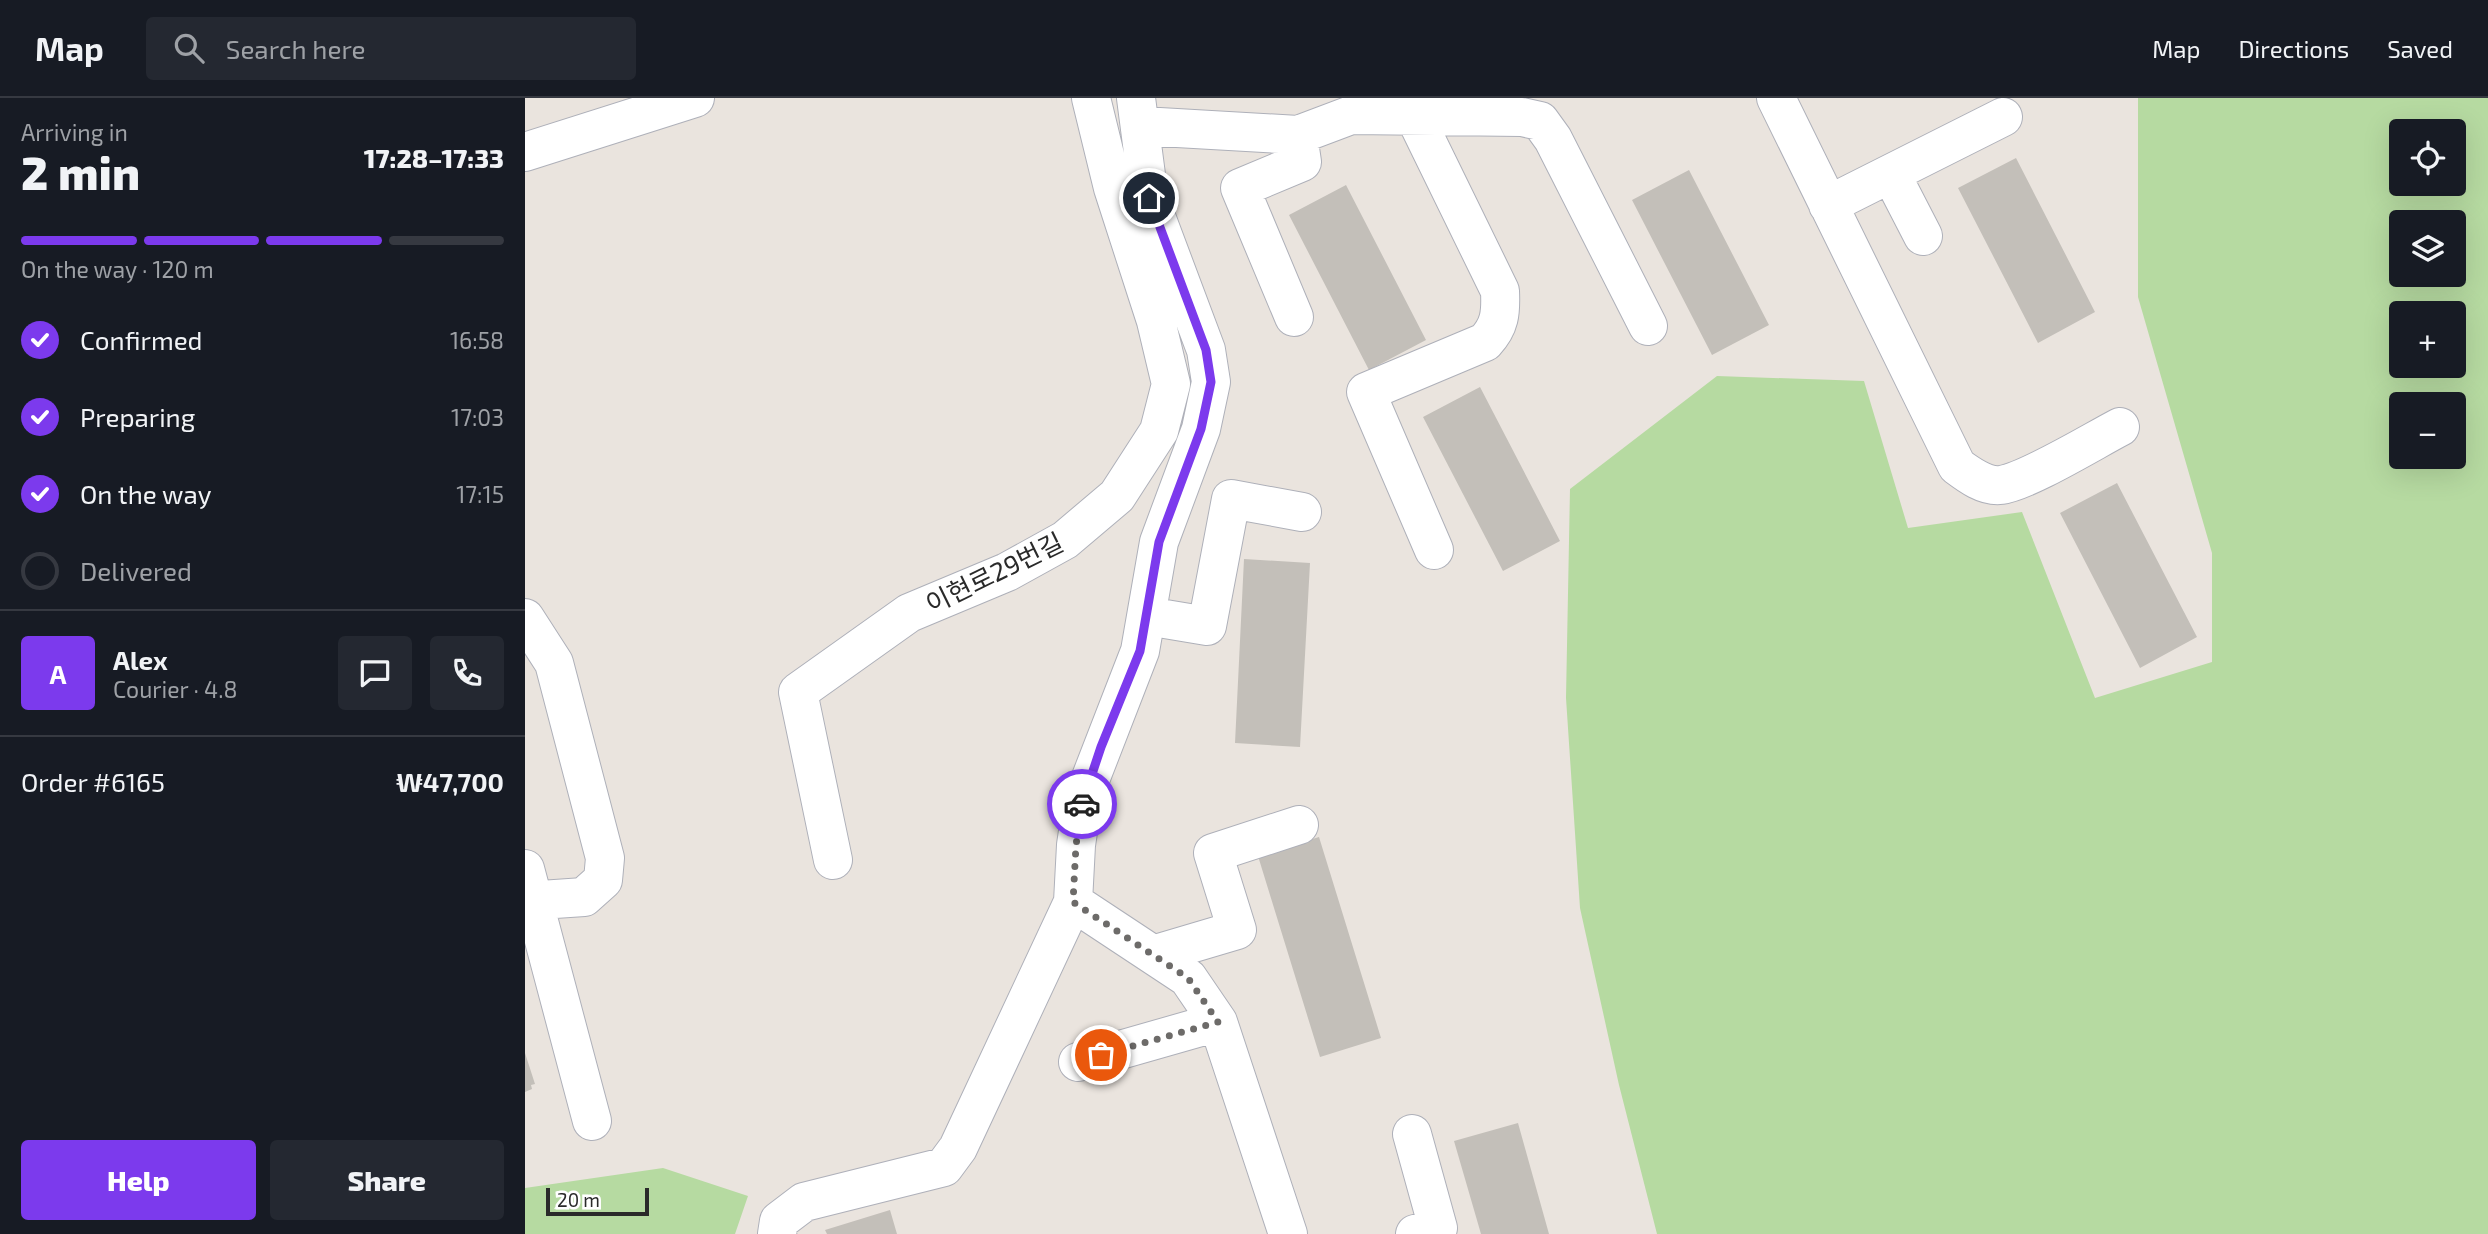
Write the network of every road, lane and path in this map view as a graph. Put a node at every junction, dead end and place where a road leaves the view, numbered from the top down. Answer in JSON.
{"nodes":[{"id":1,"x":695,"y":98,"type":"edge"},
{"id":2,"x":1091,"y":98,"type":"edge"},
{"id":3,"x":1776,"y":98,"type":"edge"},
{"id":4,"x":1405,"y":107,"type":"edge"},
{"id":5,"x":1339,"y":111,"type":"edge"},
{"id":6,"x":1139,"y":112,"type":"edge"},
{"id":7,"x":2003,"y":117,"type":"dead end"},
{"id":8,"x":1297,"y":135,"type":"junction"},
{"id":9,"x":525,"y":152,"type":"edge"},
{"id":10,"x":1891,"y":174,"type":"junction"},
{"id":11,"x":1828,"y":205,"type":"junction"},
{"id":12,"x":1923,"y":236,"type":"dead end"},
{"id":13,"x":1294,"y":317,"type":"dead end"},
{"id":14,"x":1648,"y":326,"type":"dead end"},
{"id":15,"x":2120,"y":427,"type":"dead end"},
{"id":16,"x":1301,"y":512,"type":"dead end"},
{"id":17,"x":1434,"y":550,"type":"dead end"},
{"id":18,"x":1147,"y":616,"type":"junction"},
{"id":19,"x":525,"y":618,"type":"edge"},
{"id":20,"x":1299,"y":825,"type":"dead end"},
{"id":21,"x":833,"y":860,"type":"dead end"},
{"id":22,"x":528,"y":890,"type":"edge"},
{"id":23,"x":1073,"y":902,"type":"junction"},
{"id":24,"x":534,"y":944,"type":"edge"},
{"id":25,"x":1156,"y":954,"type":"junction"},
{"id":26,"x":1218,"y":1022,"type":"junction"},
{"id":27,"x":1078,"y":1062,"type":"dead end"},
{"id":28,"x":591,"y":1121,"type":"dead end"},
{"id":29,"x":1412,"y":1134,"type":"dead end"},
{"id":30,"x":777,"y":1234,"type":"edge"},
{"id":31,"x":1288,"y":1234,"type":"edge"},
{"id":32,"x":1415,"y":1234,"type":"edge"}],
"edges":[{"from":1,"to":9,"type":"street"},
{"from":2,"to":21,"type":"street","name":"이현로29번길"},
{"from":3,"to":11,"type":"street"},
{"from":4,"to":5,"type":"street"},
{"from":4,"to":14,"type":"street"},
{"from":4,"to":17,"type":"street"},
{"from":5,"to":8,"type":"street"},
{"from":6,"to":8,"type":"street"},
{"from":6,"to":18,"type":"street"},
{"from":7,"to":10,"type":"street"},
{"from":8,"to":13,"type":"street"},
{"from":10,"to":11,"type":"street"},
{"from":10,"to":12,"type":"street"},
{"from":11,"to":15,"type":"street"},
{"from":16,"to":18,"type":"street"},
{"from":18,"to":23,"type":"street"},
{"from":19,"to":22,"type":"street"},
{"from":20,"to":25,"type":"street"},
{"from":22,"to":24,"type":"street"},
{"from":23,"to":25,"type":"street"},
{"from":23,"to":30,"type":"street"},
{"from":24,"to":28,"type":"street"},
{"from":25,"to":26,"type":"street"},
{"from":26,"to":27,"type":"street"},
{"from":26,"to":31,"type":"street"},
{"from":29,"to":32,"type":"street"}]}
